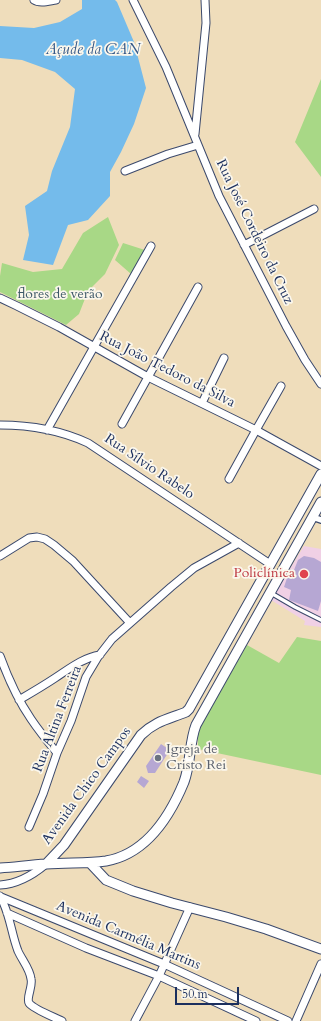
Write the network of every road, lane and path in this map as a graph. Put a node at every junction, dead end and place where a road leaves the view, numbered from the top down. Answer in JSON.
{"nodes":[{"id":1,"x":56,"y":0,"type":"edge"},
{"id":2,"x":133,"y":0,"type":"edge"},
{"id":3,"x":205,"y":0,"type":"edge"},
{"id":4,"x":35,"y":1,"type":"edge"},
{"id":5,"x":195,"y":136,"type":"junction"},
{"id":6,"x":198,"y":145,"type":"junction"},
{"id":7,"x":125,"y":171,"type":"dead end"},
{"id":8,"x":314,"y":209,"type":"dead end"},
{"id":9,"x":244,"y":245,"type":"junction"},
{"id":10,"x":151,"y":246,"type":"dead end"},
{"id":11,"x":198,"y":287,"type":"dead end"},
{"id":12,"x":0,"y":298,"type":"edge"},
{"id":13,"x":94,"y":347,"type":"junction"},
{"id":14,"x":224,"y":358,"type":"dead end"},
{"id":15,"x":148,"y":377,"type":"junction"},
{"id":16,"x":321,"y":384,"type":"edge"},
{"id":17,"x":281,"y":386,"type":"dead end"},
{"id":18,"x":202,"y":403,"type":"junction"},
{"id":19,"x":0,"y":424,"type":"edge"},
{"id":20,"x":122,"y":424,"type":"dead end"},
{"id":21,"x":47,"y":430,"type":"junction"},
{"id":22,"x":256,"y":430,"type":"junction"},
{"id":23,"x":321,"y":466,"type":"edge"},
{"id":24,"x":321,"y":474,"type":"edge"},
{"id":25,"x":229,"y":480,"type":"dead end"},
{"id":26,"x":321,"y":502,"type":"edge"},
{"id":27,"x":317,"y":518,"type":"edge"},
{"id":28,"x":239,"y":543,"type":"junction"},
{"id":29,"x":0,"y":556,"type":"edge"},
{"id":30,"x":270,"y":564,"type":"junction"},
{"id":31,"x":270,"y":592,"type":"junction"},
{"id":32,"x":321,"y":620,"type":"edge"},
{"id":33,"x":130,"y":623,"type":"junction"},
{"id":34,"x":235,"y":627,"type":"junction"},
{"id":35,"x":247,"y":634,"type":"junction"},
{"id":36,"x":100,"y":655,"type":"junction"},
{"id":37,"x":0,"y":656,"type":"edge"},
{"id":38,"x":19,"y":700,"type":"junction"},
{"id":39,"x":57,"y":753,"type":"junction"},
{"id":40,"x":29,"y":827,"type":"dead end"},
{"id":41,"x":90,"y":863,"type":"junction"},
{"id":42,"x":47,"y":864,"type":"junction"},
{"id":43,"x":0,"y":868,"type":"edge"},
{"id":44,"x":0,"y":885,"type":"edge"},
{"id":45,"x":1,"y":896,"type":"edge"},
{"id":46,"x":190,"y":907,"type":"junction"},
{"id":47,"x":7,"y":913,"type":"junction"},
{"id":48,"x":321,"y":949,"type":"edge"},
{"id":49,"x":164,"y":964,"type":"junction"},
{"id":50,"x":321,"y":964,"type":"edge"},
{"id":51,"x":159,"y":976,"type":"junction"},
{"id":52,"x":62,"y":1021,"type":"edge"},
{"id":53,"x":135,"y":1021,"type":"edge"},
{"id":54,"x":256,"y":1021,"type":"edge"},
{"id":55,"x":288,"y":1021,"type":"edge"},
{"id":56,"x":296,"y":1021,"type":"edge"}],
"edges":[{"from":1,"to":4,"type":"street"},
{"from":2,"to":5,"type":"street","name":"Rua José Cordeiro da Cruz"},
{"from":3,"to":5,"type":"street"},
{"from":5,"to":6,"type":"street","name":"Rua José Cordeiro da Cruz"},
{"from":6,"to":7,"type":"street"},
{"from":6,"to":9,"type":"street","name":"Rua José Cordeiro da Cruz"},
{"from":8,"to":9,"type":"street"},
{"from":9,"to":16,"type":"street","name":"Rua José Cordeiro da Cruz"},
{"from":10,"to":13,"type":"street"},
{"from":11,"to":15,"type":"street"},
{"from":12,"to":13,"type":"street","name":"Rua João Tedoro da Silva"},
{"from":13,"to":15,"type":"street","name":"Rua João Tedoro da Silva"},
{"from":13,"to":21,"type":"street"},
{"from":14,"to":18,"type":"street"},
{"from":15,"to":18,"type":"street","name":"Rua João Tedoro da Silva"},
{"from":15,"to":20,"type":"street"},
{"from":17,"to":22,"type":"street"},
{"from":18,"to":22,"type":"street","name":"Rua João Tedoro da Silva"},
{"from":19,"to":21,"type":"street","name":"Rua Sílvio Rabelo"},
{"from":21,"to":28,"type":"street","name":"Rua Sílvio Rabelo"},
{"from":22,"to":23,"type":"street","name":"Rua João Tedoro da Silva"},
{"from":22,"to":25,"type":"street"},
{"from":24,"to":30,"type":"street","name":"Avenida Chico Campos"},
{"from":26,"to":27,"type":"street"},
{"from":27,"to":31,"type":"street"},
{"from":28,"to":30,"type":"street","name":"Rua Sílvio Rabelo"},
{"from":28,"to":33,"type":"street","name":"Rua Altina Ferreira"},
{"from":29,"to":33,"type":"street"},
{"from":30,"to":34,"type":"street","name":"Avenida Chico Campos"},
{"from":31,"to":32,"type":"lane"},
{"from":31,"to":35,"type":"street"},
{"from":33,"to":36,"type":"street","name":"Rua Altina Ferreira"},
{"from":34,"to":35,"type":"street"},
{"from":34,"to":42,"type":"street","name":"Avenida Chico Campos"},
{"from":35,"to":41,"type":"street"},
{"from":36,"to":38,"type":"street"},
{"from":36,"to":39,"type":"street","name":"Rua Altina Ferreira"},
{"from":37,"to":38,"type":"street"},
{"from":38,"to":39,"type":"street"},
{"from":39,"to":40,"type":"street","name":"Rua Altina Ferreira"},
{"from":41,"to":42,"type":"street"},
{"from":41,"to":46,"type":"street"},
{"from":42,"to":43,"type":"street"},
{"from":42,"to":44,"type":"street"},
{"from":45,"to":47,"type":"street"},
{"from":45,"to":49,"type":"street","name":"Avenida Carmélia Martins"},
{"from":46,"to":48,"type":"street"},
{"from":46,"to":49,"type":"street"},
{"from":47,"to":51,"type":"street","name":"Avenida Carmélia Martins"},
{"from":47,"to":52,"type":"street"},
{"from":49,"to":51,"type":"street"},
{"from":49,"to":55,"type":"street","name":"Avenida Carmélia Martins"},
{"from":50,"to":56,"type":"street"},
{"from":51,"to":53,"type":"street"},
{"from":51,"to":54,"type":"street","name":"Avenida Carmélia Martins"}]}
